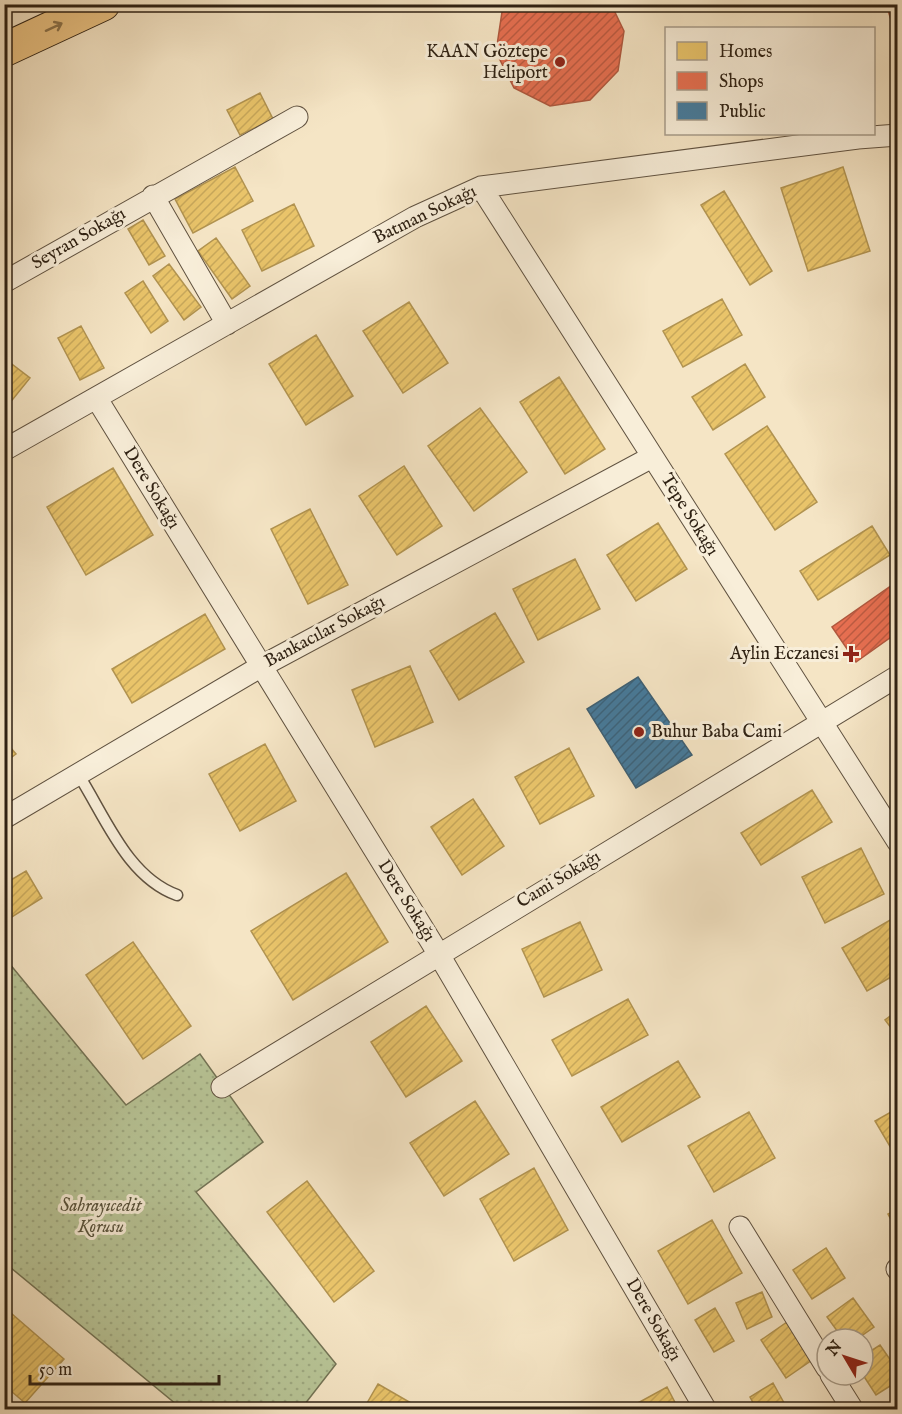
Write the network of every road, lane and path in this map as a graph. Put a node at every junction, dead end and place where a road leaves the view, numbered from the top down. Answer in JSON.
{"nodes":[{"id":1,"x":103,"y":4,"type":"edge"},
{"id":2,"x":4,"y":50,"type":"edge"},
{"id":3,"x":297,"y":117,"type":"dead end"},
{"id":4,"x":897,"y":135,"type":"edge"},
{"id":5,"x":481,"y":187,"type":"junction"},
{"id":6,"x":153,"y":196,"type":"junction"},
{"id":7,"x":4,"y":282,"type":"edge"},
{"id":8,"x":227,"y":324,"type":"junction"},
{"id":9,"x":97,"y":399,"type":"junction"},
{"id":10,"x":4,"y":450,"type":"edge"},
{"id":11,"x":652,"y":457,"type":"junction"},
{"id":12,"x":260,"y":667,"type":"junction"},
{"id":13,"x":897,"y":676,"type":"edge"},
{"id":14,"x":822,"y":724,"type":"junction"},
{"id":15,"x":78,"y":774,"type":"junction"},
{"id":16,"x":4,"y":818,"type":"edge"},
{"id":17,"x":897,"y":842,"type":"edge"},
{"id":18,"x":177,"y":895,"type":"dead end"},
{"id":19,"x":438,"y":953,"type":"junction"},
{"id":20,"x":222,"y":1087,"type":"dead end"},
{"id":21,"x":740,"y":1227,"type":"dead end"},
{"id":22,"x":815,"y":1349,"type":"edge"},
{"id":23,"x":839,"y":1387,"type":"edge"},
{"id":24,"x":706,"y":1410,"type":"edge"},
{"id":25,"x":853,"y":1410,"type":"edge"}],
"edges":[{"from":2,"to":1,"type":"highway","one_way":true},
{"from":3,"to":6,"type":"street","name":"Seyran Sokağı"},
{"from":4,"to":5,"type":"street","name":"Batman Sokağı"},
{"from":5,"to":8,"type":"street","name":"Batman Sokağı"},
{"from":5,"to":11,"type":"street","name":"Tepe Sokağı"},
{"from":6,"to":7,"type":"street","name":"Seyran Sokağı"},
{"from":6,"to":8,"type":"street"},
{"from":8,"to":9,"type":"street","name":"Batman Sokağı"},
{"from":9,"to":10,"type":"street","name":"Batman Sokağı"},
{"from":9,"to":12,"type":"street","name":"Dere Sokağı"},
{"from":11,"to":12,"type":"street","name":"Bankacılar Sokağı"},
{"from":11,"to":14,"type":"street","name":"Tepe Sokağı"},
{"from":12,"to":15,"type":"street","name":"Bankacılar Sokağı"},
{"from":12,"to":19,"type":"street","name":"Dere Sokağı"},
{"from":13,"to":14,"type":"street","name":"Cami Sokağı"},
{"from":14,"to":17,"type":"street","name":"Tepe Sokağı"},
{"from":14,"to":19,"type":"street","name":"Cami Sokağı"},
{"from":15,"to":16,"type":"street","name":"Bankacılar Sokağı"},
{"from":15,"to":18,"type":"lane"},
{"from":19,"to":20,"type":"street","name":"Cami Sokağı"},
{"from":19,"to":24,"type":"street","name":"Dere Sokağı"},
{"from":21,"to":22,"type":"street"},
{"from":23,"to":25,"type":"street"}]}
